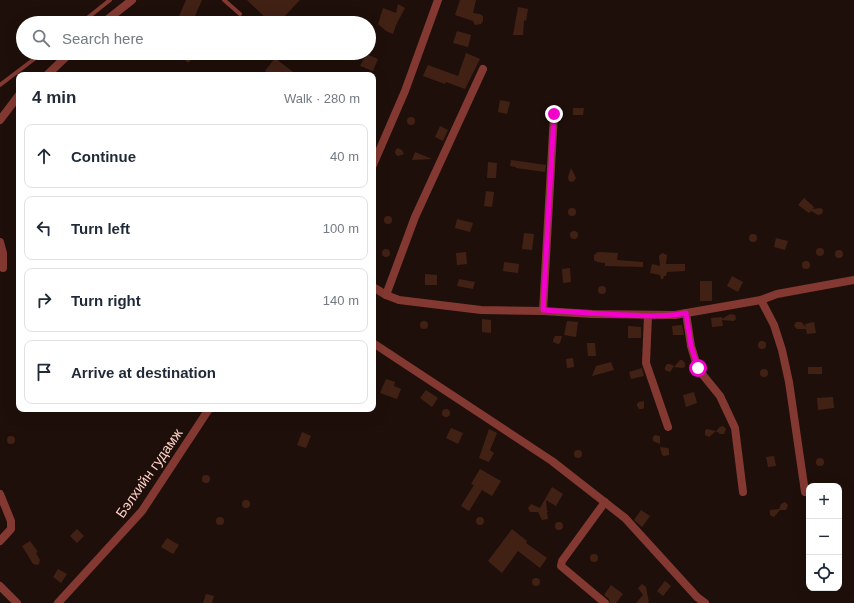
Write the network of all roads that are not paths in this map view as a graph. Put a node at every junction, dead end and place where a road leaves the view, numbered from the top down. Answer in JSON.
{"nodes":[{"id":1,"x":110,"y":0,"type":"edge"},
{"id":2,"x":132,"y":0,"type":"edge"},
{"id":3,"x":224,"y":0,"type":"edge"},
{"id":4,"x":438,"y":0,"type":"edge"},
{"id":5,"x":240,"y":14,"type":"dead end"},
{"id":6,"x":90,"y":16,"type":"edge"},
{"id":7,"x":113,"y":16,"type":"edge"},
{"id":8,"x":33,"y":60,"type":"edge"},
{"id":9,"x":63,"y":60,"type":"edge"},
{"id":10,"x":483,"y":69,"type":"dead end"},
{"id":11,"x":17,"y":72,"type":"edge"},
{"id":12,"x":50,"y":72,"type":"edge"},
{"id":13,"x":16,"y":73,"type":"edge"},
{"id":14,"x":0,"y":85,"type":"edge"},
{"id":15,"x":16,"y":99,"type":"edge"},
{"id":16,"x":554,"y":114,"type":"dead end"},
{"id":17,"x":0,"y":120,"type":"edge"},
{"id":18,"x":376,"y":158,"type":"edge"},
{"id":19,"x":0,"y":242,"type":"edge"},
{"id":20,"x":3,"y":268,"type":"dead end"},
{"id":21,"x":854,"y":280,"type":"edge"},
{"id":22,"x":376,"y":289,"type":"edge"},
{"id":23,"x":386,"y":295,"type":"junction"},
{"id":24,"x":761,"y":300,"type":"junction"},
{"id":25,"x":543,"y":310,"type":"junction"},
{"id":26,"x":686,"y":313,"type":"junction"},
{"id":27,"x":648,"y":316,"type":"junction"},
{"id":28,"x":376,"y":345,"type":"edge"},
{"id":29,"x":207,"y":412,"type":"edge"},
{"id":30,"x":668,"y":427,"type":"dead end"},
{"id":31,"x":743,"y":492,"type":"dead end"},
{"id":32,"x":805,"y":492,"type":"dead end"},
{"id":33,"x":0,"y":494,"type":"edge"},
{"id":34,"x":605,"y":502,"type":"junction"},
{"id":35,"x":0,"y":541,"type":"edge"},
{"id":36,"x":0,"y":586,"type":"edge"},
{"id":37,"x":65,"y":599,"type":"edge"},
{"id":38,"x":17,"y":603,"type":"edge"},
{"id":39,"x":58,"y":603,"type":"edge"},
{"id":40,"x":605,"y":603,"type":"edge"},
{"id":41,"x":705,"y":603,"type":"edge"}],
"edges":[{"from":1,"to":6,"type":"lane"},
{"from":2,"to":7,"type":"street"},
{"from":3,"to":5,"type":"lane"},
{"from":4,"to":18,"type":"street"},
{"from":8,"to":11,"type":"lane"},
{"from":9,"to":12,"type":"street"},
{"from":10,"to":23,"type":"street"},
{"from":13,"to":14,"type":"lane"},
{"from":15,"to":17,"type":"street"},
{"from":16,"to":25,"type":"street"},
{"from":19,"to":20,"type":"street"},
{"from":21,"to":24,"type":"street"},
{"from":22,"to":23,"type":"street"},
{"from":23,"to":25,"type":"street"},
{"from":24,"to":26,"type":"street"},
{"from":24,"to":32,"type":"street"},
{"from":25,"to":27,"type":"street"},
{"from":26,"to":27,"type":"street"},
{"from":26,"to":31,"type":"street"},
{"from":27,"to":30,"type":"street"},
{"from":28,"to":34,"type":"street"},
{"from":29,"to":37,"type":"street","name":"Бэлхийн гудамж"},
{"from":33,"to":35,"type":"street"},
{"from":34,"to":40,"type":"street"},
{"from":34,"to":41,"type":"street"},
{"from":36,"to":38,"type":"street"},
{"from":37,"to":39,"type":"street","name":"Бэлхийн гудамж"}]}
